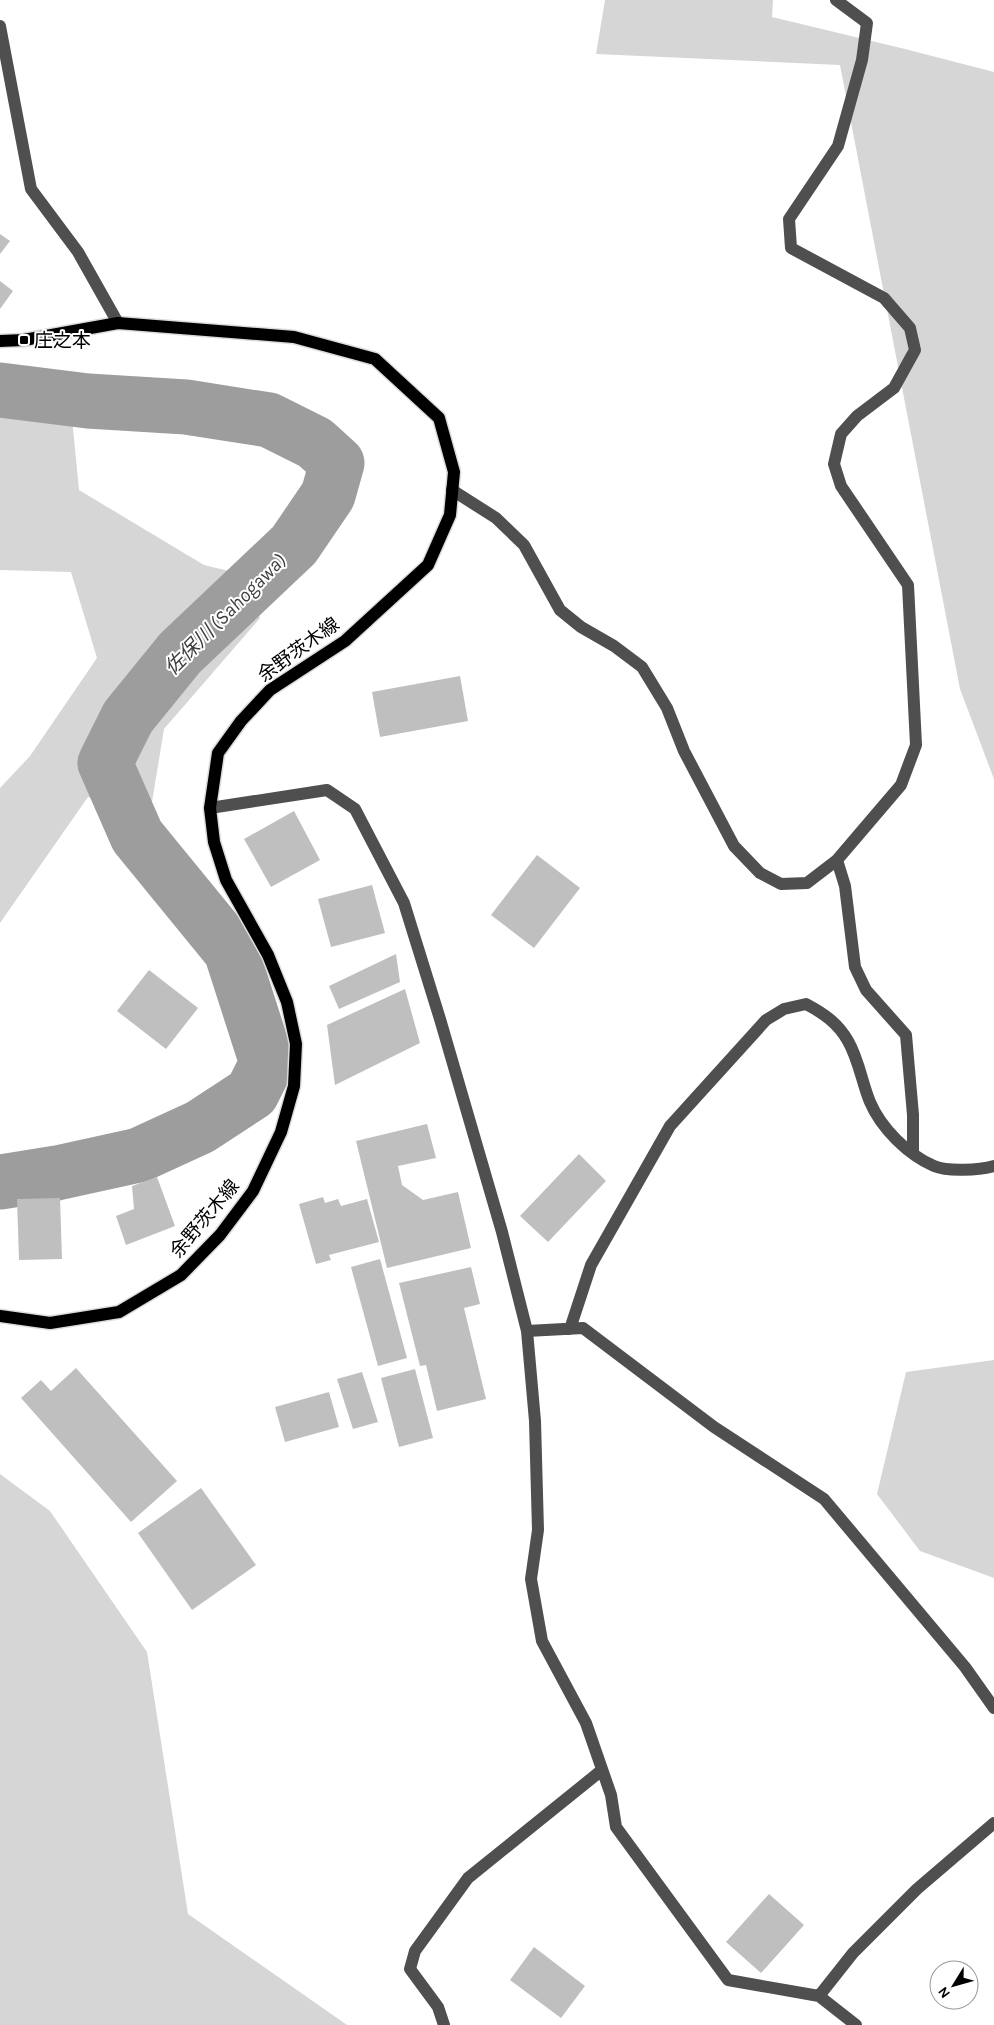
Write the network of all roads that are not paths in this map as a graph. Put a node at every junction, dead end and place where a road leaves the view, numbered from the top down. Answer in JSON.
{"nodes":[{"id":1,"x":836,"y":0,"type":"edge"},
{"id":2,"x":0,"y":26,"type":"edge"},
{"id":3,"x":118,"y":323,"type":"junction"},
{"id":4,"x":0,"y":340,"type":"edge"},
{"id":5,"x":452,"y":490,"type":"junction"},
{"id":6,"x":210,"y":808,"type":"junction"},
{"id":7,"x":838,"y":860,"type":"junction"},
{"id":8,"x":913,"y":1153,"type":"junction"},
{"id":9,"x":994,"y":1166,"type":"edge"},
{"id":10,"x":0,"y":1316,"type":"edge"},
{"id":11,"x":570,"y":1329,"type":"junction"},
{"id":12,"x":527,"y":1331,"type":"junction"},
{"id":13,"x":994,"y":1708,"type":"edge"},
{"id":14,"x":602,"y":1770,"type":"junction"},
{"id":15,"x":994,"y":1823,"type":"edge"},
{"id":16,"x":819,"y":1996,"type":"junction"},
{"id":17,"x":444,"y":2025,"type":"edge"},
{"id":18,"x":856,"y":2025,"type":"edge"}],
"edges":[{"from":1,"to":7,"type":"street"},
{"from":2,"to":3,"type":"street"},
{"from":3,"to":4,"type":"main road","name":"余野茨木線"},
{"from":3,"to":5,"type":"main road","name":"余野茨木線"},
{"from":5,"to":6,"type":"main road","name":"余野茨木線"},
{"from":5,"to":7,"type":"street"},
{"from":6,"to":10,"type":"main road","name":"余野茨木線"},
{"from":6,"to":12,"type":"street"},
{"from":7,"to":8,"type":"street"},
{"from":8,"to":9,"type":"street"},
{"from":8,"to":11,"type":"street"},
{"from":11,"to":12,"type":"street"},
{"from":11,"to":13,"type":"street"},
{"from":12,"to":14,"type":"street"},
{"from":14,"to":16,"type":"street"},
{"from":14,"to":17,"type":"street"},
{"from":15,"to":16,"type":"street"},
{"from":16,"to":18,"type":"street"}]}
